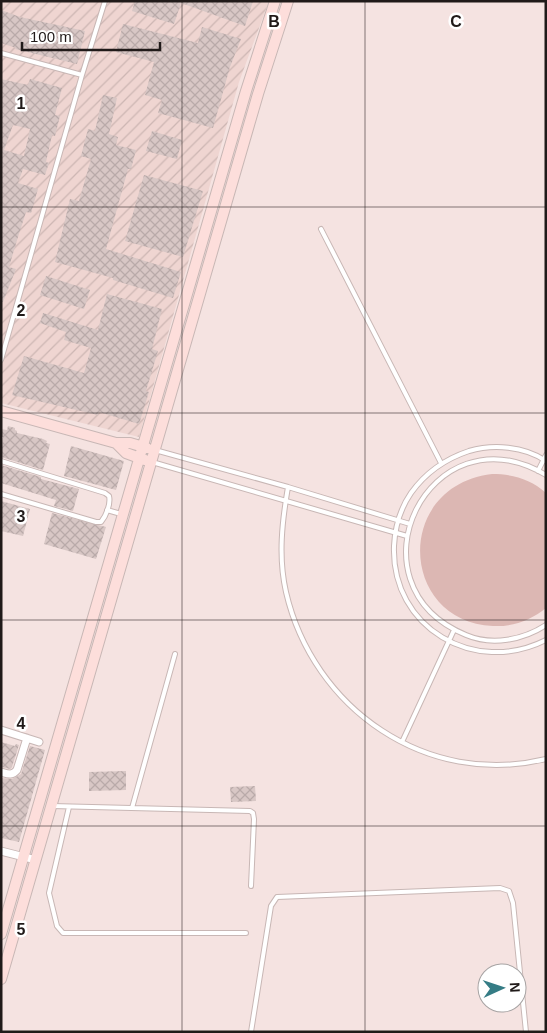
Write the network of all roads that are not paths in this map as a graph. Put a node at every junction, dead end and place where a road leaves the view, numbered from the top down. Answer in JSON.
{"nodes":[{"id":1,"x":105,"y":1,"type":"edge"},
{"id":2,"x":275,"y":1,"type":"edge"},
{"id":3,"x":288,"y":1,"type":"edge"},
{"id":4,"x":1,"y":53,"type":"edge"},
{"id":5,"x":82,"y":75,"type":"junction"},
{"id":6,"x":321,"y":229,"type":"dead end"},
{"id":7,"x":1,"y":360,"type":"edge"},
{"id":8,"x":1,"y":411,"type":"edge"},
{"id":9,"x":116,"y":444,"type":"junction"},
{"id":10,"x":143,"y":447,"type":"junction"},
{"id":11,"x":154,"y":450,"type":"junction"},
{"id":12,"x":545,"y":458,"type":"edge"},
{"id":13,"x":139,"y":459,"type":"junction"},
{"id":14,"x":1,"y":461,"type":"edge"},
{"id":15,"x":151,"y":462,"type":"junction"},
{"id":16,"x":441,"y":464,"type":"junction"},
{"id":17,"x":538,"y":471,"type":"junction"},
{"id":18,"x":546,"y":476,"type":"edge"},
{"id":19,"x":288,"y":487,"type":"junction"},
{"id":20,"x":1,"y":494,"type":"edge"},
{"id":21,"x":286,"y":501,"type":"junction"},
{"id":22,"x":107,"y":510,"type":"junction"},
{"id":23,"x":123,"y":514,"type":"junction"},
{"id":24,"x":398,"y":520,"type":"junction"},
{"id":25,"x":410,"y":524,"type":"junction"},
{"id":26,"x":395,"y":532,"type":"junction"},
{"id":27,"x":407,"y":536,"type":"junction"},
{"id":28,"x":546,"y":625,"type":"edge"},
{"id":29,"x":454,"y":630,"type":"junction"},
{"id":30,"x":546,"y":640,"type":"edge"},
{"id":31,"x":449,"y":642,"type":"junction"},
{"id":32,"x":175,"y":654,"type":"dead end"},
{"id":33,"x":1,"y":730,"type":"edge"},
{"id":34,"x":27,"y":738,"type":"junction"},
{"id":35,"x":39,"y":742,"type":"dead end"},
{"id":36,"x":402,"y":742,"type":"junction"},
{"id":37,"x":546,"y":760,"type":"edge"},
{"id":38,"x":1,"y":772,"type":"edge"},
{"id":39,"x":52,"y":806,"type":"junction"},
{"id":40,"x":69,"y":807,"type":"junction"},
{"id":41,"x":132,"y":808,"type":"junction"},
{"id":42,"x":1,"y":851,"type":"edge"},
{"id":43,"x":24,"y":857,"type":"junction"},
{"id":44,"x":36,"y":860,"type":"junction"},
{"id":45,"x":251,"y":886,"type":"dead end"},
{"id":46,"x":246,"y":933,"type":"dead end"},
{"id":47,"x":1,"y":934,"type":"edge"},
{"id":48,"x":1,"y":979,"type":"edge"},
{"id":49,"x":251,"y":1032,"type":"edge"},
{"id":50,"x":526,"y":1032,"type":"edge"}],
"edges":[{"from":1,"to":5,"type":"lane"},
{"from":2,"to":10,"type":"street"},
{"from":3,"to":11,"type":"street"},
{"from":4,"to":5,"type":"lane"},
{"from":5,"to":7,"type":"lane"},
{"from":6,"to":16,"type":"lane"},
{"from":8,"to":9,"type":"street"},
{"from":9,"to":10,"type":"street"},
{"from":9,"to":13,"type":"street"},
{"from":10,"to":11,"type":"street"},
{"from":10,"to":13,"type":"street"},
{"from":11,"to":15,"type":"street"},
{"from":11,"to":19,"type":"lane"},
{"from":12,"to":16,"type":"lane"},
{"from":12,"to":17,"type":"lane"},
{"from":13,"to":15,"type":"street"},
{"from":13,"to":23,"type":"street"},
{"from":14,"to":22,"type":"lane"},
{"from":15,"to":21,"type":"lane"},
{"from":15,"to":39,"type":"street"},
{"from":16,"to":24,"type":"lane"},
{"from":17,"to":18,"type":"lane"},
{"from":17,"to":25,"type":"lane"},
{"from":19,"to":21,"type":"lane"},
{"from":19,"to":24,"type":"lane"},
{"from":20,"to":22,"type":"lane"},
{"from":21,"to":26,"type":"lane"},
{"from":21,"to":36,"type":"lane"},
{"from":22,"to":23,"type":"lane"},
{"from":23,"to":43,"type":"street"},
{"from":24,"to":25,"type":"lane"},
{"from":24,"to":26,"type":"lane"},
{"from":25,"to":27,"type":"lane"},
{"from":26,"to":27,"type":"lane"},
{"from":26,"to":31,"type":"lane"},
{"from":27,"to":29,"type":"lane"},
{"from":28,"to":29,"type":"lane"},
{"from":29,"to":31,"type":"lane"},
{"from":30,"to":31,"type":"lane"},
{"from":31,"to":36,"type":"lane"},
{"from":32,"to":41,"type":"lane"},
{"from":33,"to":34,"type":"street"},
{"from":34,"to":35,"type":"street"},
{"from":34,"to":38,"type":"street"},
{"from":36,"to":37,"type":"lane"},
{"from":39,"to":40,"type":"lane"},
{"from":39,"to":44,"type":"street"},
{"from":40,"to":41,"type":"lane"},
{"from":40,"to":46,"type":"lane"},
{"from":41,"to":45,"type":"lane"},
{"from":42,"to":43,"type":"street"},
{"from":43,"to":44,"type":"street"},
{"from":43,"to":47,"type":"street"},
{"from":44,"to":48,"type":"street"},
{"from":49,"to":50,"type":"lane"}]}
